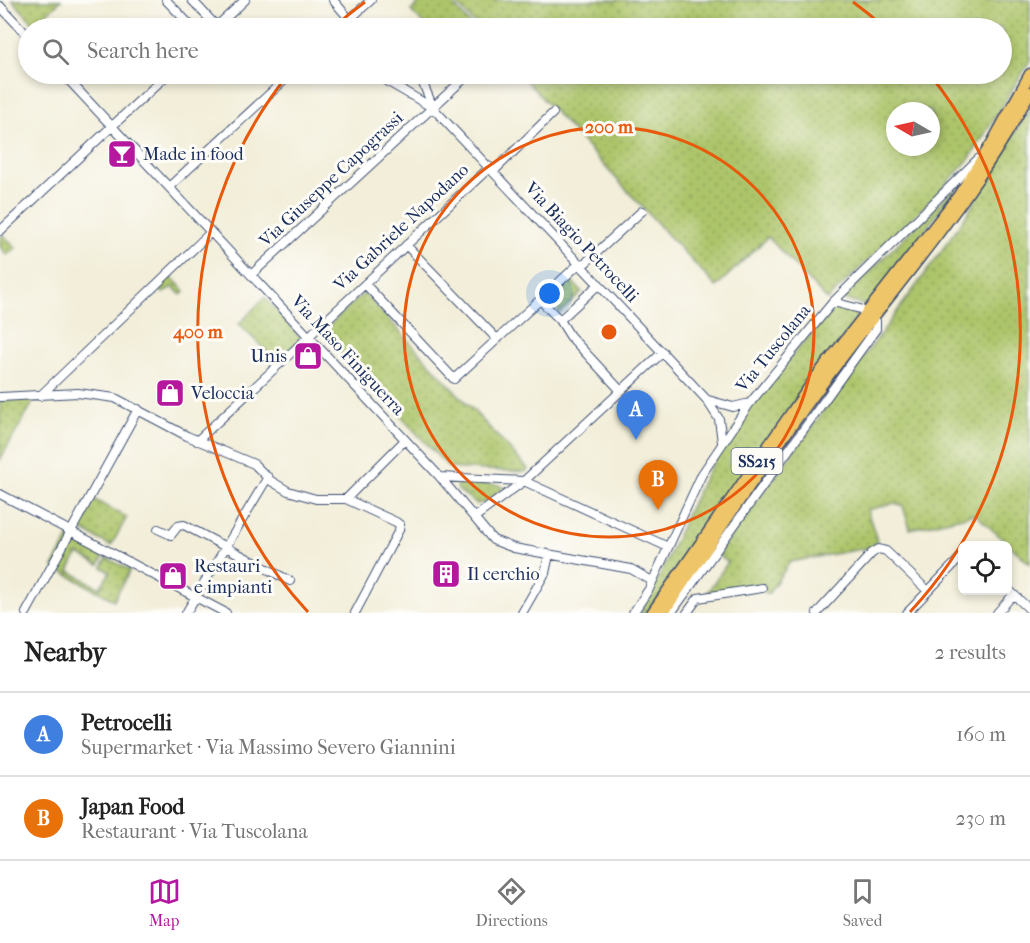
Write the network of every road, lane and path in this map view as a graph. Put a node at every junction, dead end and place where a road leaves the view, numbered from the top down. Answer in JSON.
{"nodes":[{"id":1,"x":166,"y":0,"type":"edge"},
{"id":2,"x":192,"y":0,"type":"edge"},
{"id":3,"x":245,"y":0,"type":"edge"},
{"id":4,"x":333,"y":0,"type":"edge"},
{"id":5,"x":371,"y":0,"type":"edge"},
{"id":6,"x":0,"y":6,"type":"edge"},
{"id":7,"x":183,"y":18,"type":"edge"},
{"id":8,"x":207,"y":18,"type":"edge"},
{"id":9,"x":226,"y":18,"type":"edge"},
{"id":10,"x":349,"y":18,"type":"edge"},
{"id":11,"x":358,"y":18,"type":"edge"},
{"id":12,"x":18,"y":25,"type":"edge"},
{"id":13,"x":1030,"y":74,"type":"edge"},
{"id":14,"x":73,"y":84,"type":"edge"},
{"id":15,"x":157,"y":84,"type":"edge"},
{"id":16,"x":280,"y":84,"type":"edge"},
{"id":17,"x":393,"y":84,"type":"edge"},
{"id":18,"x":422,"y":84,"type":"edge"},
{"id":19,"x":423,"y":84,"type":"edge"},
{"id":20,"x":458,"y":84,"type":"edge"},
{"id":21,"x":1030,"y":92,"type":"edge"},
{"id":22,"x":406,"y":93,"type":"junction"},
{"id":23,"x":433,"y":108,"type":"junction"},
{"id":24,"x":553,"y":113,"type":"dead end"},
{"id":25,"x":112,"y":125,"type":"junction"},
{"id":26,"x":992,"y":143,"type":"junction"},
{"id":27,"x":492,"y":169,"type":"junction"},
{"id":28,"x":169,"y":187,"type":"junction"},
{"id":29,"x":642,"y":211,"type":"dead end"},
{"id":30,"x":0,"y":231,"type":"edge"},
{"id":31,"x":211,"y":232,"type":"junction"},
{"id":32,"x":406,"y":245,"type":"junction"},
{"id":33,"x":581,"y":265,"type":"junction"},
{"id":34,"x":251,"y":275,"type":"junction"},
{"id":35,"x":365,"y":284,"type":"junction"},
{"id":36,"x":599,"y":284,"type":"junction"},
{"id":37,"x":540,"y":300,"type":"junction"},
{"id":38,"x":833,"y":302,"type":"junction"},
{"id":39,"x":870,"y":314,"type":"junction"},
{"id":40,"x":560,"y":320,"type":"junction"},
{"id":41,"x":308,"y":336,"type":"junction"},
{"id":42,"x":497,"y":339,"type":"junction"},
{"id":43,"x":663,"y":352,"type":"junction"},
{"id":44,"x":621,"y":391,"type":"junction"},
{"id":45,"x":40,"y":396,"type":"junction"},
{"id":46,"x":0,"y":397,"type":"edge"},
{"id":47,"x":706,"y":399,"type":"junction"},
{"id":48,"x":750,"y":403,"type":"junction"},
{"id":49,"x":138,"y":409,"type":"junction"},
{"id":50,"x":405,"y":440,"type":"junction"},
{"id":51,"x":197,"y":441,"type":"junction"},
{"id":52,"x":722,"y":442,"type":"junction"},
{"id":53,"x":769,"y":475,"type":"junction"},
{"id":54,"x":268,"y":477,"type":"junction"},
{"id":55,"x":440,"y":477,"type":"junction"},
{"id":56,"x":524,"y":481,"type":"junction"},
{"id":57,"x":0,"y":494,"type":"edge"},
{"id":58,"x":346,"y":499,"type":"junction"},
{"id":59,"x":732,"y":512,"type":"junction"},
{"id":60,"x":475,"y":517,"type":"junction"},
{"id":61,"x":158,"y":529,"type":"dead end"},
{"id":62,"x":71,"y":531,"type":"junction"},
{"id":63,"x":668,"y":547,"type":"junction"},
{"id":64,"x":227,"y":548,"type":"junction"},
{"id":65,"x":549,"y":555,"type":"junction"},
{"id":66,"x":958,"y":561,"type":"edge"},
{"id":67,"x":290,"y":581,"type":"dead end"},
{"id":68,"x":652,"y":581,"type":"junction"},
{"id":69,"x":682,"y":585,"type":"junction"},
{"id":70,"x":762,"y":588,"type":"dead end"},
{"id":71,"x":928,"y":591,"type":"junction"},
{"id":72,"x":1012,"y":594,"type":"edge"},
{"id":73,"x":1008,"y":595,"type":"edge"},
{"id":74,"x":197,"y":598,"type":"junction"},
{"id":75,"x":1030,"y":610,"type":"edge"},
{"id":76,"x":26,"y":613,"type":"edge"},
{"id":77,"x":186,"y":613,"type":"edge"},
{"id":78,"x":225,"y":613,"type":"edge"},
{"id":79,"x":355,"y":613,"type":"edge"},
{"id":80,"x":522,"y":613,"type":"edge"},
{"id":81,"x":633,"y":613,"type":"edge"},
{"id":82,"x":652,"y":613,"type":"edge"},
{"id":83,"x":663,"y":613,"type":"edge"},
{"id":84,"x":670,"y":613,"type":"edge"},
{"id":85,"x":687,"y":613,"type":"edge"},
{"id":86,"x":817,"y":613,"type":"edge"},
{"id":87,"x":907,"y":613,"type":"edge"},
{"id":88,"x":997,"y":613,"type":"edge"}],
"edges":[{"from":1,"to":7,"type":"street"},
{"from":2,"to":8,"type":"street"},
{"from":3,"to":9,"type":"street"},
{"from":4,"to":10,"type":"street"},
{"from":5,"to":11,"type":"street"},
{"from":6,"to":12,"type":"street"},
{"from":13,"to":26,"type":"main road","name":"Via Tuscolana","number":"SS215"},
{"from":14,"to":25,"type":"street","name":"Via Maso Finiguerra"},
{"from":15,"to":25,"type":"street"},
{"from":16,"to":28,"type":"street"},
{"from":17,"to":22,"type":"street","name":"Via Biagio Petrocelli"},
{"from":18,"to":22,"type":"street"},
{"from":19,"to":23,"type":"street","name":"Via Biagio Petrocelli"},
{"from":20,"to":23,"type":"street","name":"Via Giuseppe Capograssi"},
{"from":21,"to":39,"type":"main road","name":"Via Tuscolana","number":"SS215"},
{"from":22,"to":23,"type":"street","name":"Via Biagio Petrocelli"},
{"from":23,"to":27,"type":"street","name":"Via Biagio Petrocelli"},
{"from":23,"to":34,"type":"street","name":"Via Giuseppe Capograssi"},
{"from":24,"to":27,"type":"street","name":"Via Gabriele Napodano"},
{"from":25,"to":28,"type":"street","name":"Via Maso Finiguerra"},
{"from":25,"to":30,"type":"street"},
{"from":26,"to":38,"type":"street","name":"Via Tuscolana"},
{"from":26,"to":39,"type":"main road","name":"Via Tuscolana","number":"SS215"},
{"from":27,"to":32,"type":"street","name":"Via Gabriele Napodano"},
{"from":27,"to":33,"type":"street","name":"Via Biagio Petrocelli"},
{"from":28,"to":31,"type":"street","name":"Via Maso Finiguerra"},
{"from":29,"to":33,"type":"street"},
{"from":31,"to":34,"type":"street","name":"Via Maso Finiguerra"},
{"from":31,"to":45,"type":"street"},
{"from":32,"to":35,"type":"street","name":"Via Gabriele Napodano"},
{"from":32,"to":42,"type":"street"},
{"from":33,"to":36,"type":"street","name":"Via Biagio Petrocelli"},
{"from":33,"to":37,"type":"street"},
{"from":34,"to":41,"type":"street","name":"Via Maso Finiguerra"},
{"from":35,"to":41,"type":"street","name":"Via Gabriele Napodano"},
{"from":35,"to":42,"type":"street"},
{"from":36,"to":40,"type":"street"},
{"from":36,"to":43,"type":"street","name":"Via Biagio Petrocelli"},
{"from":37,"to":40,"type":"street"},
{"from":37,"to":42,"type":"street"},
{"from":38,"to":39,"type":"street"},
{"from":38,"to":48,"type":"street","name":"Via Tuscolana"},
{"from":39,"to":53,"type":"street","name":"Via Tuscolana"},
{"from":39,"to":59,"type":"main road","name":"Via Tuscolana","number":"SS215"},
{"from":39,"to":82,"type":"main road","name":"Via Tuscolana","number":"SS215"},
{"from":40,"to":44,"type":"street"},
{"from":41,"to":50,"type":"street","name":"Via Maso Finiguerra"},
{"from":41,"to":51,"type":"street","name":"Via Gabriele Napodano"},
{"from":43,"to":44,"type":"street"},
{"from":43,"to":47,"type":"street","name":"Via Biagio Petrocelli"},
{"from":44,"to":56,"type":"street"},
{"from":45,"to":46,"type":"street"},
{"from":45,"to":49,"type":"street"},
{"from":47,"to":48,"type":"street"},
{"from":47,"to":52,"type":"street","name":"Via Biagio Petrocelli"},
{"from":48,"to":52,"type":"street","name":"Via Tuscolana"},
{"from":49,"to":51,"type":"street"},
{"from":49,"to":62,"type":"street"},
{"from":50,"to":55,"type":"street","name":"Via Maso Finiguerra"},
{"from":50,"to":58,"type":"street"},
{"from":51,"to":54,"type":"street"},
{"from":52,"to":63,"type":"street","name":"Via Tuscolana"},
{"from":53,"to":59,"type":"street"},
{"from":53,"to":84,"type":"street","name":"Via Tuscolana"},
{"from":54,"to":58,"type":"street"},
{"from":54,"to":64,"type":"street"},
{"from":55,"to":56,"type":"street"},
{"from":55,"to":60,"type":"street","name":"Via Maso Finiguerra"},
{"from":56,"to":60,"type":"street"},
{"from":56,"to":63,"type":"street"},
{"from":57,"to":62,"type":"street"},
{"from":58,"to":79,"type":"street"},
{"from":59,"to":69,"type":"main road","name":"Via Tuscolana","number":"SS215"},
{"from":60,"to":65,"type":"street","name":"Via Maso Finiguerra"},
{"from":61,"to":64,"type":"street"},
{"from":62,"to":74,"type":"street"},
{"from":62,"to":76,"type":"street"},
{"from":63,"to":68,"type":"street","name":"Via Tuscolana"},
{"from":64,"to":67,"type":"street"},
{"from":64,"to":74,"type":"street"},
{"from":65,"to":68,"type":"street","name":"Via Maso Finiguerra"},
{"from":65,"to":80,"type":"street"},
{"from":66,"to":71,"type":"street"},
{"from":68,"to":81,"type":"street","name":"Via Tuscolana"},
{"from":69,"to":83,"type":"main road","name":"Via Tuscolana","number":"SS215"},
{"from":69,"to":84,"type":"street"},
{"from":70,"to":85,"type":"street"},
{"from":71,"to":86,"type":"street"},
{"from":71,"to":87,"type":"street"},
{"from":72,"to":75,"type":"street"},
{"from":73,"to":88,"type":"street"},
{"from":74,"to":77,"type":"street"},
{"from":74,"to":78,"type":"street"}]}
